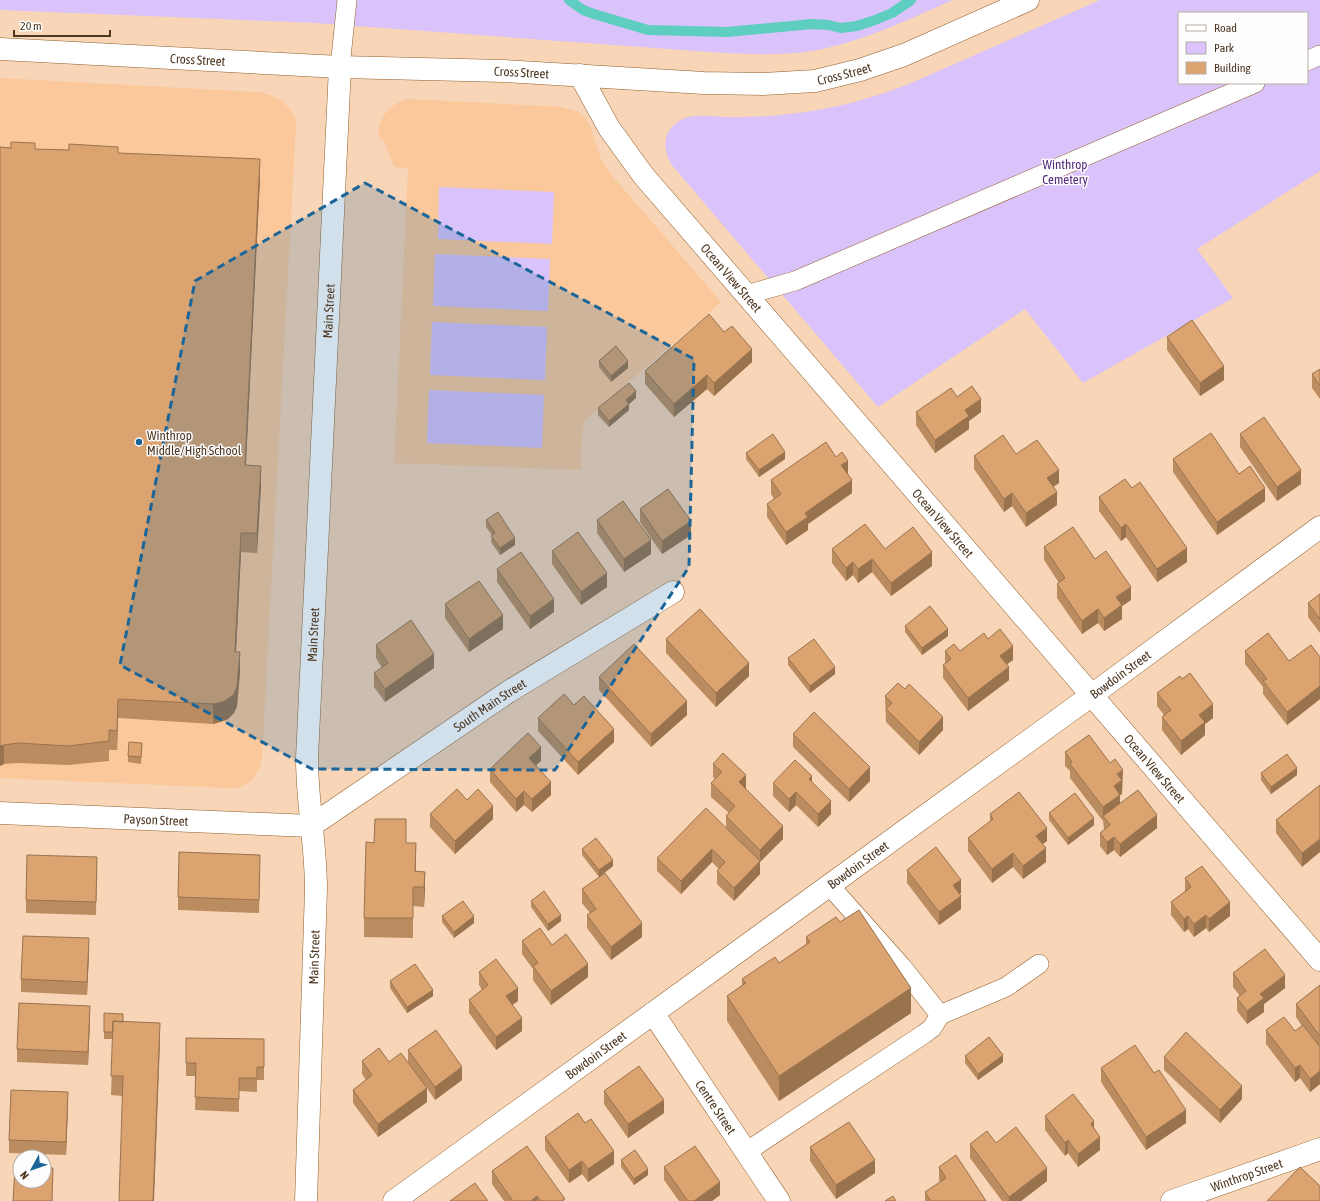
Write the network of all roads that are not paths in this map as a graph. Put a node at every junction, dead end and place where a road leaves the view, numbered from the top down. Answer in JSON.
{"nodes":[{"id":1,"x":347,"y":0,"type":"edge"},
{"id":2,"x":1028,"y":0,"type":"edge"},
{"id":3,"x":0,"y":49,"type":"edge"},
{"id":4,"x":1320,"y":55,"type":"edge"},
{"id":5,"x":1308,"y":61,"type":"edge"},
{"id":6,"x":340,"y":67,"type":"junction"},
{"id":7,"x":580,"y":75,"type":"junction"},
{"id":8,"x":1253,"y":84,"type":"edge"},
{"id":9,"x":746,"y":295,"type":"junction"},
{"id":10,"x":1320,"y":527,"type":"edge"},
{"id":11,"x":674,"y":592,"type":"dead end"},
{"id":12,"x":1092,"y":695,"type":"junction"},
{"id":13,"x":0,"y":813,"type":"edge"},
{"id":14,"x":311,"y":826,"type":"junction"},
{"id":15,"x":829,"y":885,"type":"junction"},
{"id":16,"x":1320,"y":960,"type":"edge"},
{"id":17,"x":1039,"y":964,"type":"dead end"},
{"id":18,"x":653,"y":1013,"type":"junction"},
{"id":19,"x":940,"y":1014,"type":"junction"},
{"id":20,"x":1320,"y":1149,"type":"edge"},
{"id":21,"x":746,"y":1152,"type":"junction"},
{"id":22,"x":306,"y":1201,"type":"edge"},
{"id":23,"x":394,"y":1201,"type":"edge"},
{"id":24,"x":779,"y":1201,"type":"edge"},
{"id":25,"x":1172,"y":1201,"type":"edge"}],
"edges":[{"from":1,"to":6,"type":"lane"},
{"from":2,"to":7,"type":"street","name":"Cross Street"},
{"from":3,"to":6,"type":"street","name":"Cross Street"},
{"from":4,"to":5,"type":"lane"},
{"from":6,"to":7,"type":"street","name":"Cross Street"},
{"from":6,"to":14,"type":"street","name":"Main Street"},
{"from":7,"to":9,"type":"street","name":"Ocean View Street"},
{"from":8,"to":9,"type":"lane"},
{"from":9,"to":12,"type":"street","name":"Ocean View Street"},
{"from":10,"to":12,"type":"street","name":"Bowdoin Street"},
{"from":11,"to":14,"type":"street","name":"South Main Street"},
{"from":12,"to":15,"type":"street","name":"Bowdoin Street"},
{"from":12,"to":16,"type":"street","name":"Ocean View Street"},
{"from":13,"to":14,"type":"street","name":"Payson Street"},
{"from":14,"to":22,"type":"street","name":"Main Street"},
{"from":15,"to":18,"type":"street","name":"Bowdoin Street"},
{"from":15,"to":19,"type":"lane"},
{"from":17,"to":19,"type":"lane"},
{"from":18,"to":21,"type":"street","name":"Centre Street"},
{"from":18,"to":23,"type":"street","name":"Bowdoin Street"},
{"from":19,"to":21,"type":"lane"},
{"from":20,"to":25,"type":"street","name":"Winthrop Street"},
{"from":21,"to":24,"type":"street","name":"Centre Street"}]}
